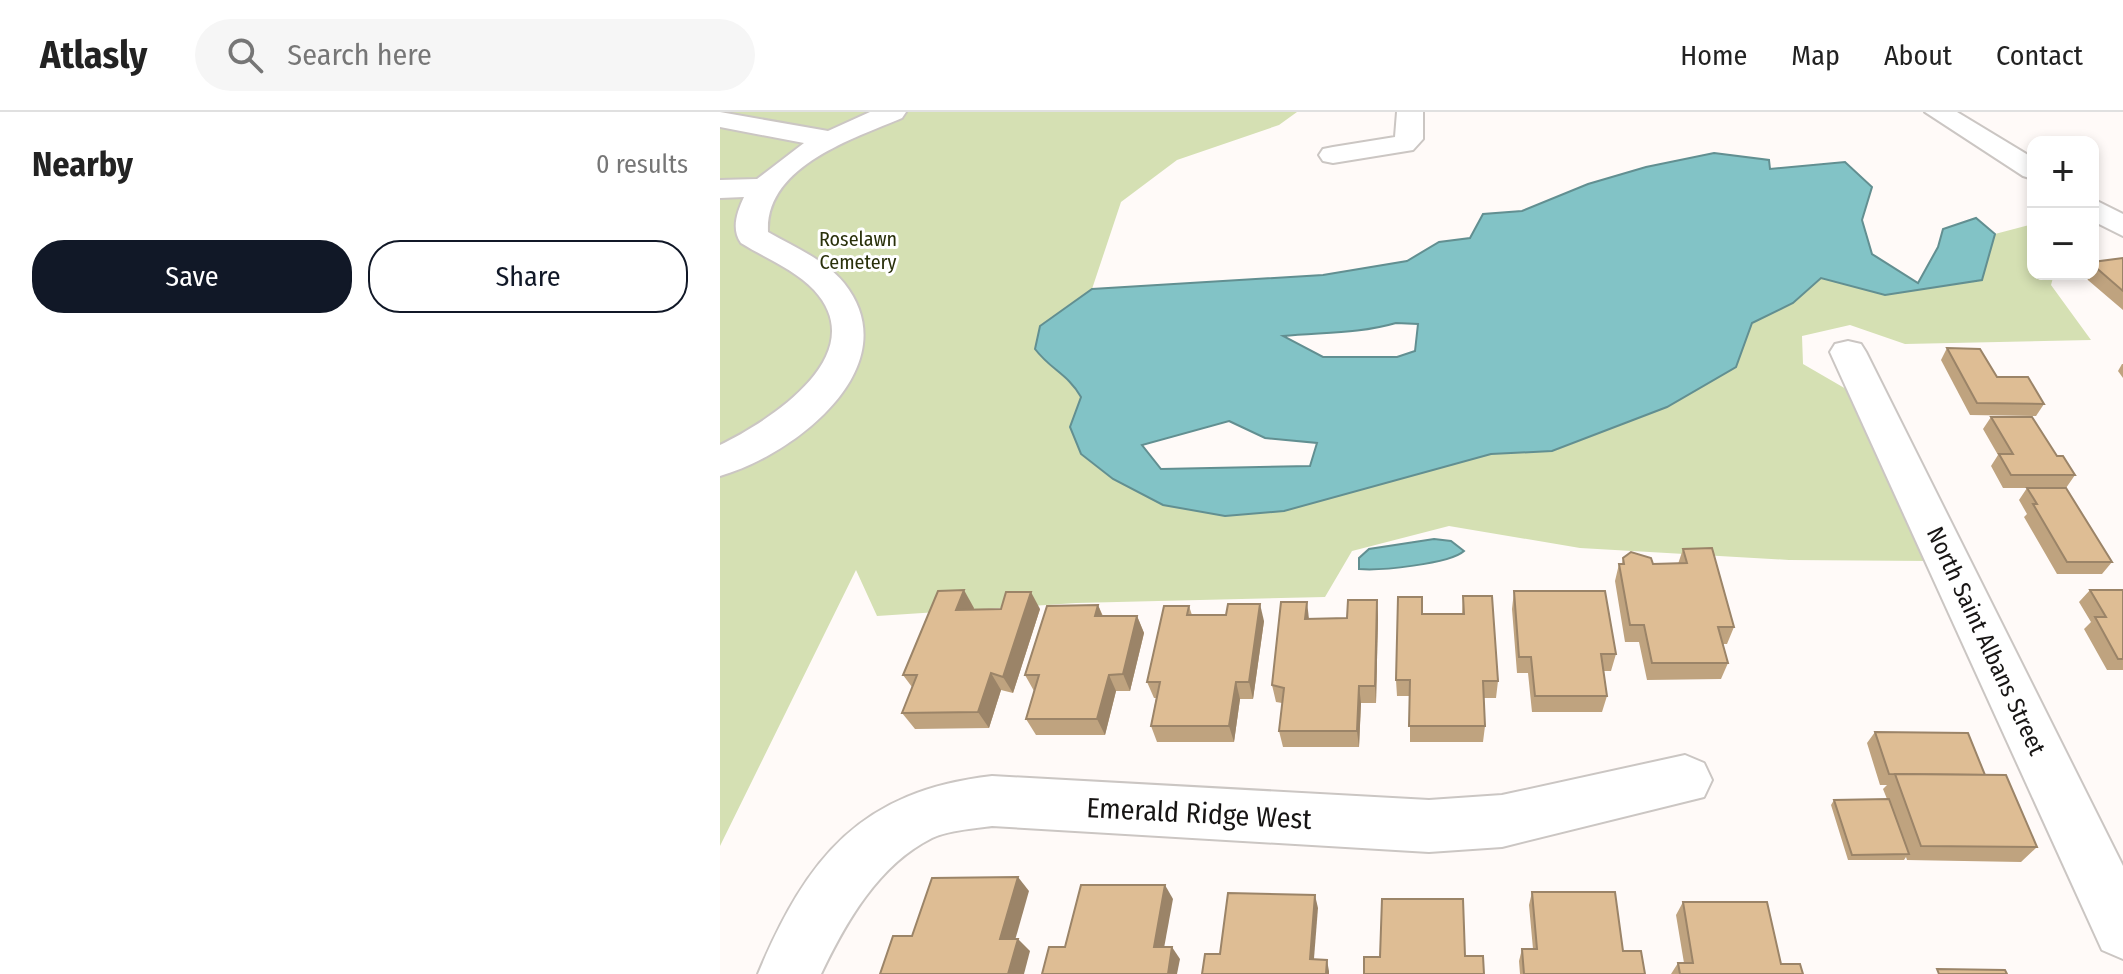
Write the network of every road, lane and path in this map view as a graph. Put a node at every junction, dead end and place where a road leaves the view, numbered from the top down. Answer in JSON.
{"nodes":[{"id":1,"x":893,"y":112,"type":"edge"},
{"id":2,"x":1410,"y":112,"type":"edge"},
{"id":3,"x":1938,"y":112,"type":"edge"},
{"id":4,"x":720,"y":119,"type":"edge"},
{"id":5,"x":832,"y":140,"type":"junction"},
{"id":6,"x":1333,"y":155,"type":"dead end"},
{"id":7,"x":2027,"y":166,"type":"edge"},
{"id":8,"x":765,"y":188,"type":"junction"},
{"id":9,"x":720,"y":189,"type":"edge"},
{"id":10,"x":2099,"y":212,"type":"edge"},
{"id":11,"x":2123,"y":227,"type":"edge"},
{"id":12,"x":736,"y":240,"type":"edge"},
{"id":13,"x":1848,"y":352,"type":"dead end"},
{"id":14,"x":720,"y":462,"type":"edge"},
{"id":15,"x":1685,"y":780,"type":"dead end"},
{"id":16,"x":2123,"y":929,"type":"edge"},
{"id":17,"x":789,"y":974,"type":"edge"}],
"edges":[{"from":1,"to":5,"type":"street"},
{"from":2,"to":6,"type":"street"},
{"from":3,"to":7,"type":"street"},
{"from":4,"to":5,"type":"street"},
{"from":5,"to":8,"type":"street"},
{"from":8,"to":9,"type":"street"},
{"from":8,"to":12,"type":"street"},
{"from":10,"to":11,"type":"street"},
{"from":12,"to":14,"type":"street"},
{"from":13,"to":16,"type":"street","name":"North Saint Albans Street"},
{"from":15,"to":17,"type":"street","name":"Emerald Ridge West"}]}
